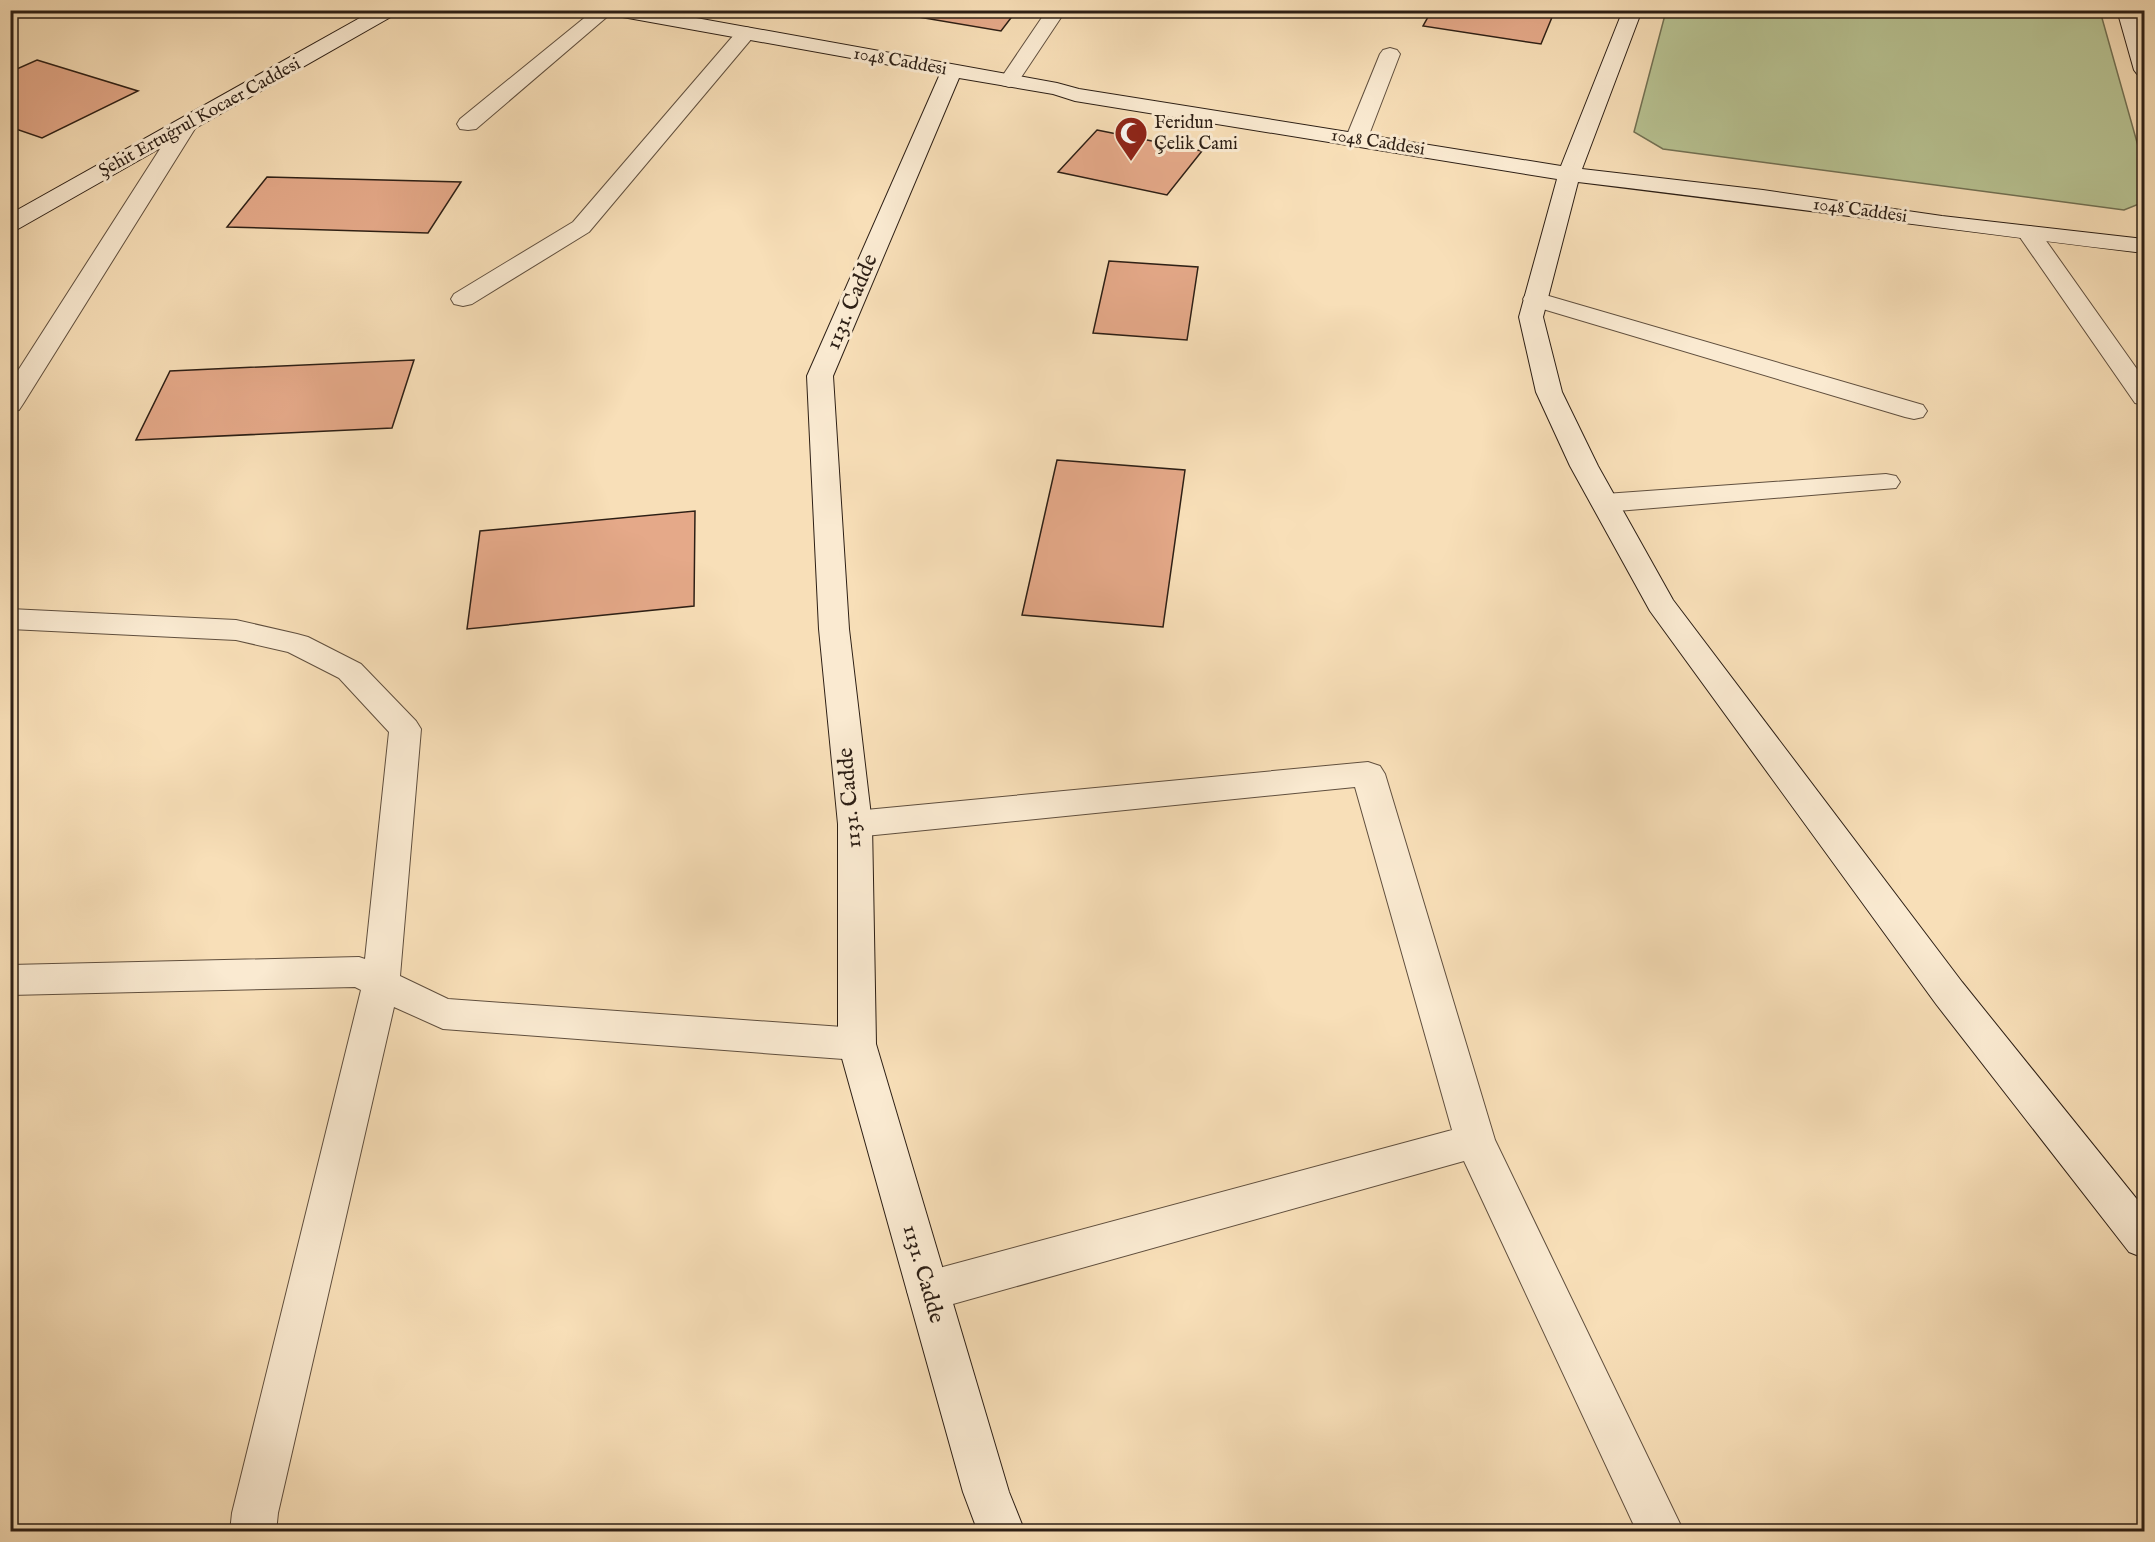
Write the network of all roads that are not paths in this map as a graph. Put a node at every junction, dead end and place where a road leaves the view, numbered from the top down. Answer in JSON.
{"nodes":[{"id":1,"x":389,"y":10,"type":"edge"},
{"id":2,"x":606,"y":10,"type":"edge"},
{"id":3,"x":617,"y":10,"type":"edge"},
{"id":4,"x":1057,"y":10,"type":"edge"},
{"id":5,"x":1633,"y":10,"type":"edge"},
{"id":6,"x":2126,"y":10,"type":"edge"},
{"id":7,"x":746,"y":33,"type":"junction"},
{"id":8,"x":1390,"y":54,"type":"dead end"},
{"id":9,"x":2145,"y":70,"type":"edge"},
{"id":10,"x":952,"y":71,"type":"junction"},
{"id":11,"x":1009,"y":81,"type":"junction"},
{"id":12,"x":468,"y":124,"type":"dead end"},
{"id":13,"x":185,"y":127,"type":"junction"},
{"id":14,"x":1356,"y":140,"type":"junction"},
{"id":15,"x":1569,"y":174,"type":"junction"},
{"id":16,"x":10,"y":224,"type":"edge"},
{"id":17,"x":2029,"y":233,"type":"junction"},
{"id":18,"x":2145,"y":246,"type":"edge"},
{"id":19,"x":1535,"y":298,"type":"junction"},
{"id":20,"x":463,"y":300,"type":"dead end"},
{"id":21,"x":2145,"y":397,"type":"edge"},
{"id":22,"x":10,"y":404,"type":"edge"},
{"id":23,"x":1914,"y":411,"type":"dead end"},
{"id":24,"x":1886,"y":482,"type":"dead end"},
{"id":25,"x":1605,"y":503,"type":"junction"},
{"id":26,"x":10,"y":620,"type":"edge"},
{"id":27,"x":855,"y":824,"type":"junction"},
{"id":28,"x":10,"y":980,"type":"edge"},
{"id":29,"x":381,"y":983,"type":"junction"},
{"id":30,"x":857,"y":1044,"type":"junction"},
{"id":31,"x":1475,"y":1141,"type":"junction"},
{"id":32,"x":2145,"y":1239,"type":"edge"},
{"id":33,"x":928,"y":1292,"type":"junction"},
{"id":34,"x":253,"y":1532,"type":"edge"},
{"id":35,"x":1002,"y":1532,"type":"edge"},
{"id":36,"x":1661,"y":1532,"type":"edge"}],
"edges":[{"from":1,"to":13,"type":"street","name":"Şehit Ertuğrul Kocaer Caddesi"},
{"from":2,"to":12,"type":"street"},
{"from":3,"to":7,"type":"street","name":"1048 Caddesi"},
{"from":4,"to":11,"type":"street"},
{"from":5,"to":15,"type":"street"},
{"from":6,"to":9,"type":"street"},
{"from":7,"to":10,"type":"street","name":"1048 Caddesi"},
{"from":7,"to":20,"type":"street"},
{"from":8,"to":14,"type":"street"},
{"from":10,"to":11,"type":"street","name":"1048 Caddesi"},
{"from":10,"to":27,"type":"street","name":"1131. Cadde"},
{"from":11,"to":14,"type":"street","name":"1048 Caddesi"},
{"from":13,"to":16,"type":"street","name":"Şehit Ertuğrul Kocaer Caddesi"},
{"from":13,"to":22,"type":"street"},
{"from":14,"to":15,"type":"street","name":"1048 Caddesi"},
{"from":15,"to":17,"type":"street","name":"1048 Caddesi"},
{"from":15,"to":19,"type":"street"},
{"from":17,"to":18,"type":"street","name":"1048 Caddesi"},
{"from":17,"to":21,"type":"street"},
{"from":19,"to":23,"type":"street"},
{"from":19,"to":25,"type":"street"},
{"from":24,"to":25,"type":"street"},
{"from":25,"to":32,"type":"street"},
{"from":26,"to":29,"type":"street"},
{"from":27,"to":30,"type":"street","name":"1131. Cadde"},
{"from":27,"to":31,"type":"street"},
{"from":28,"to":29,"type":"street"},
{"from":29,"to":30,"type":"street"},
{"from":29,"to":34,"type":"street"},
{"from":30,"to":33,"type":"street","name":"1131. Cadde"},
{"from":31,"to":33,"type":"street"},
{"from":31,"to":36,"type":"street"},
{"from":33,"to":35,"type":"street","name":"1131. Cadde"}]}
